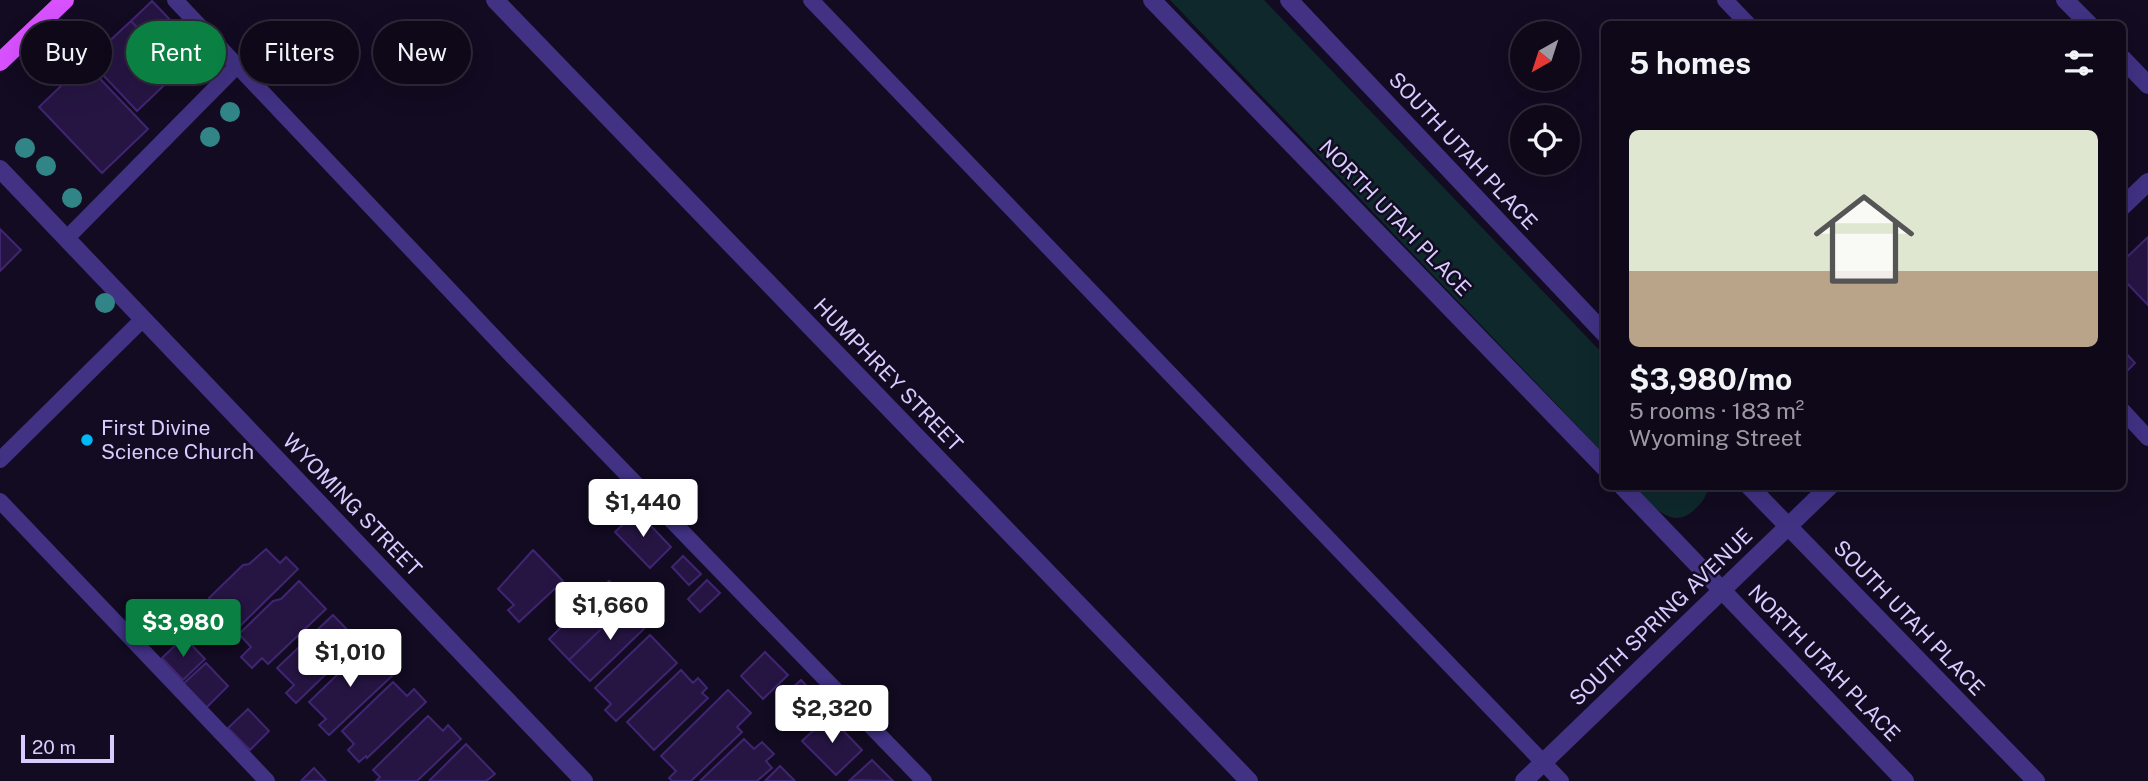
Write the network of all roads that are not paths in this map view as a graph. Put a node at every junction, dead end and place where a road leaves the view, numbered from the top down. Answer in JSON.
{"nodes":[{"id":1,"x":65,"y":0,"type":"edge"},
{"id":2,"x":175,"y":0,"type":"edge"},
{"id":3,"x":495,"y":0,"type":"edge"},
{"id":4,"x":811,"y":0,"type":"edge"},
{"id":5,"x":1152,"y":0,"type":"edge"},
{"id":6,"x":1289,"y":0,"type":"edge"},
{"id":7,"x":1724,"y":0,"type":"edge"},
{"id":8,"x":2065,"y":0,"type":"edge"},
{"id":9,"x":1745,"y":21,"type":"edge"},
{"id":10,"x":2086,"y":21,"type":"edge"},
{"id":11,"x":0,"y":62,"type":"edge"},
{"id":12,"x":2126,"y":62,"type":"edge"},
{"id":13,"x":237,"y":66,"type":"junction"},
{"id":14,"x":2148,"y":85,"type":"edge"},
{"id":15,"x":0,"y":170,"type":"edge"},
{"id":16,"x":2148,"y":181,"type":"edge"},
{"id":17,"x":2126,"y":203,"type":"edge"},
{"id":18,"x":66,"y":239,"type":"junction"},
{"id":19,"x":143,"y":319,"type":"junction"},
{"id":20,"x":1601,"y":330,"type":"edge"},
{"id":21,"x":2126,"y":414,"type":"edge"},
{"id":22,"x":2148,"y":438,"type":"edge"},
{"id":23,"x":0,"y":460,"type":"edge"},
{"id":24,"x":1601,"y":464,"type":"edge"},
{"id":25,"x":1626,"y":490,"type":"edge"},
{"id":26,"x":1753,"y":490,"type":"edge"},
{"id":27,"x":1826,"y":490,"type":"edge"},
{"id":28,"x":0,"y":501,"type":"edge"},
{"id":29,"x":1788,"y":527,"type":"junction"},
{"id":30,"x":1722,"y":590,"type":"junction"},
{"id":31,"x":1544,"y":762,"type":"junction"},
{"id":32,"x":267,"y":781,"type":"edge"},
{"id":33,"x":583,"y":781,"type":"edge"},
{"id":34,"x":924,"y":781,"type":"edge"},
{"id":35,"x":1249,"y":781,"type":"edge"},
{"id":36,"x":1524,"y":781,"type":"edge"},
{"id":37,"x":1562,"y":781,"type":"edge"},
{"id":38,"x":1905,"y":781,"type":"edge"},
{"id":39,"x":2036,"y":781,"type":"edge"}],
"edges":[{"from":1,"to":11,"type":"main road"},
{"from":2,"to":13,"type":"lane"},
{"from":3,"to":35,"type":"street","name":"HUMPHREY STREET"},
{"from":4,"to":31,"type":"lane"},
{"from":5,"to":24,"type":"street","name":"NORTH UTAH PLACE"},
{"from":6,"to":20,"type":"street","name":"SOUTH UTAH PLACE"},
{"from":7,"to":9,"type":"lane"},
{"from":8,"to":10,"type":"street"},
{"from":12,"to":14,"type":"street"},
{"from":13,"to":18,"type":"lane"},
{"from":13,"to":34,"type":"lane"},
{"from":15,"to":18,"type":"street","name":"WYOMING STREET"},
{"from":16,"to":17,"type":"street"},
{"from":18,"to":19,"type":"street","name":"WYOMING STREET"},
{"from":19,"to":23,"type":"lane"},
{"from":19,"to":33,"type":"street","name":"WYOMING STREET"},
{"from":21,"to":22,"type":"lane"},
{"from":25,"to":30,"type":"street","name":"NORTH UTAH PLACE"},
{"from":26,"to":29,"type":"street","name":"SOUTH UTAH PLACE"},
{"from":27,"to":29,"type":"street","name":"SOUTH SPRING AVENUE"},
{"from":28,"to":32,"type":"lane"},
{"from":29,"to":30,"type":"street","name":"SOUTH SPRING AVENUE"},
{"from":29,"to":39,"type":"street","name":"SOUTH UTAH PLACE"},
{"from":30,"to":31,"type":"street","name":"SOUTH SPRING AVENUE"},
{"from":30,"to":38,"type":"street","name":"NORTH UTAH PLACE"},
{"from":31,"to":36,"type":"street","name":"SOUTH SPRING AVENUE"},
{"from":31,"to":37,"type":"lane"}]}
